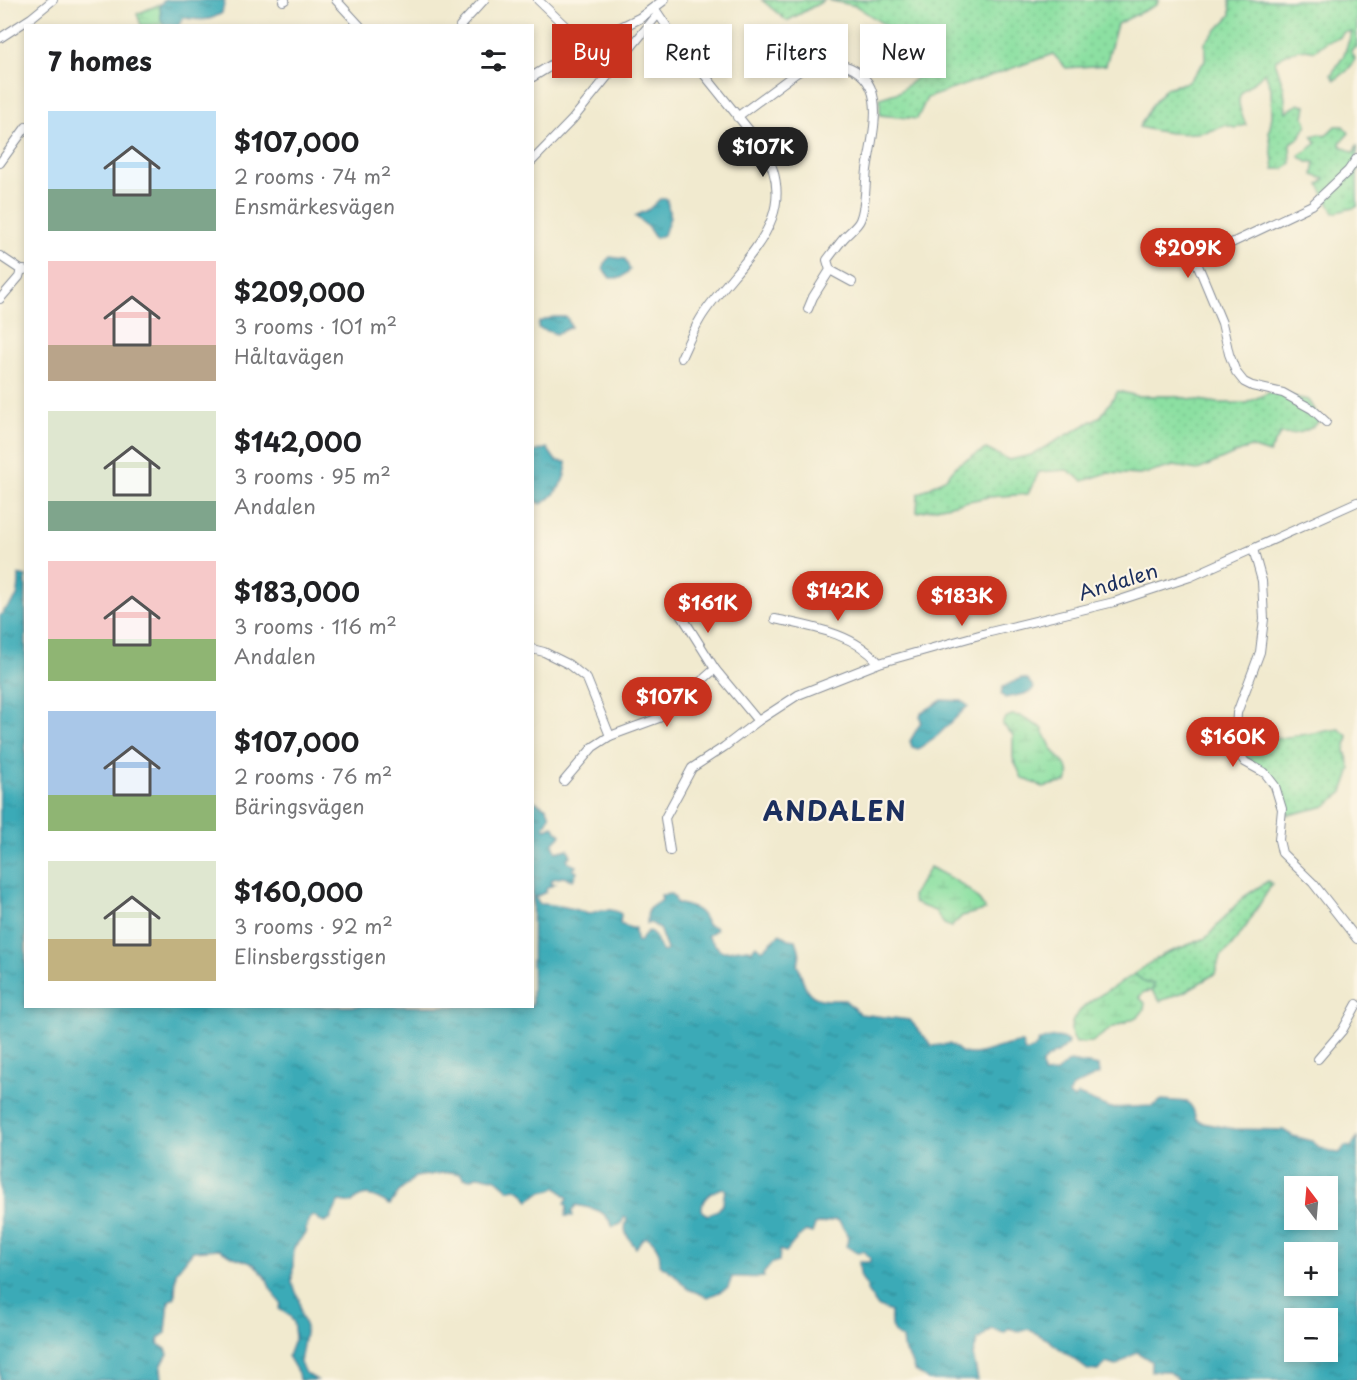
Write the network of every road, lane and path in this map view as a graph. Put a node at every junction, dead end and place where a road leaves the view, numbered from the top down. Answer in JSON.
{"nodes":[{"id":1,"x":53,"y":0,"type":"edge"},
{"id":2,"x":336,"y":0,"type":"edge"},
{"id":3,"x":484,"y":0,"type":"edge"},
{"id":4,"x":538,"y":0,"type":"edge"},
{"id":5,"x":664,"y":0,"type":"edge"},
{"id":6,"x":656,"y":11,"type":"junction"},
{"id":7,"x":358,"y":24,"type":"edge"},
{"id":8,"x":462,"y":24,"type":"edge"},
{"id":9,"x":563,"y":24,"type":"edge"},
{"id":10,"x":629,"y":24,"type":"edge"},
{"id":11,"x":0,"y":38,"type":"edge"},
{"id":12,"x":552,"y":65,"type":"edge"},
{"id":13,"x":534,"y":76,"type":"edge"},
{"id":14,"x":737,"y":117,"type":"junction"},
{"id":15,"x":24,"y":130,"type":"edge"},
{"id":16,"x":1357,"y":158,"type":"edge"},
{"id":17,"x":534,"y":159,"type":"edge"},
{"id":18,"x":0,"y":163,"type":"edge"},
{"id":19,"x":0,"y":256,"type":"edge"},
{"id":20,"x":23,"y":270,"type":"edge"},
{"id":21,"x":830,"y":270,"type":"junction"},
{"id":22,"x":852,"y":282,"type":"dead end"},
{"id":23,"x":0,"y":299,"type":"edge"},
{"id":24,"x":808,"y":309,"type":"dead end"},
{"id":25,"x":681,"y":358,"type":"dead end"},
{"id":26,"x":1326,"y":422,"type":"dead end"},
{"id":27,"x":1357,"y":502,"type":"edge"},
{"id":28,"x":1253,"y":549,"type":"junction"},
{"id":29,"x":680,"y":613,"type":"dead end"},
{"id":30,"x":775,"y":619,"type":"dead end"},
{"id":31,"x":534,"y":650,"type":"edge"},
{"id":32,"x":879,"y":663,"type":"junction"},
{"id":33,"x":715,"y":669,"type":"junction"},
{"id":34,"x":758,"y":721,"type":"junction"},
{"id":35,"x":610,"y":736,"type":"junction"},
{"id":36,"x":564,"y":781,"type":"dead end"},
{"id":37,"x":670,"y":851,"type":"dead end"},
{"id":38,"x":1357,"y":939,"type":"edge"},
{"id":39,"x":1357,"y":1004,"type":"edge"},
{"id":40,"x":1318,"y":1059,"type":"dead end"}],
"edges":[{"from":1,"to":11,"type":"street"},
{"from":2,"to":7,"type":"street"},
{"from":3,"to":8,"type":"street"},
{"from":4,"to":9,"type":"street"},
{"from":5,"to":6,"type":"street"},
{"from":6,"to":10,"type":"street"},
{"from":6,"to":14,"type":"street"},
{"from":6,"to":17,"type":"street"},
{"from":12,"to":13,"type":"street"},
{"from":14,"to":21,"type":"street"},
{"from":14,"to":25,"type":"street"},
{"from":15,"to":18,"type":"street"},
{"from":16,"to":26,"type":"street"},
{"from":19,"to":20,"type":"street"},
{"from":20,"to":23,"type":"street"},
{"from":21,"to":22,"type":"street"},
{"from":21,"to":24,"type":"street"},
{"from":27,"to":28,"type":"street","name":"Andalen"},
{"from":28,"to":32,"type":"street","name":"Andalen"},
{"from":28,"to":38,"type":"street"},
{"from":29,"to":33,"type":"street"},
{"from":30,"to":32,"type":"street"},
{"from":31,"to":35,"type":"street"},
{"from":32,"to":34,"type":"street","name":"Andalen"},
{"from":33,"to":34,"type":"street"},
{"from":33,"to":35,"type":"street"},
{"from":34,"to":37,"type":"street","name":"Andalen"},
{"from":35,"to":36,"type":"street"},
{"from":39,"to":40,"type":"street"}]}
